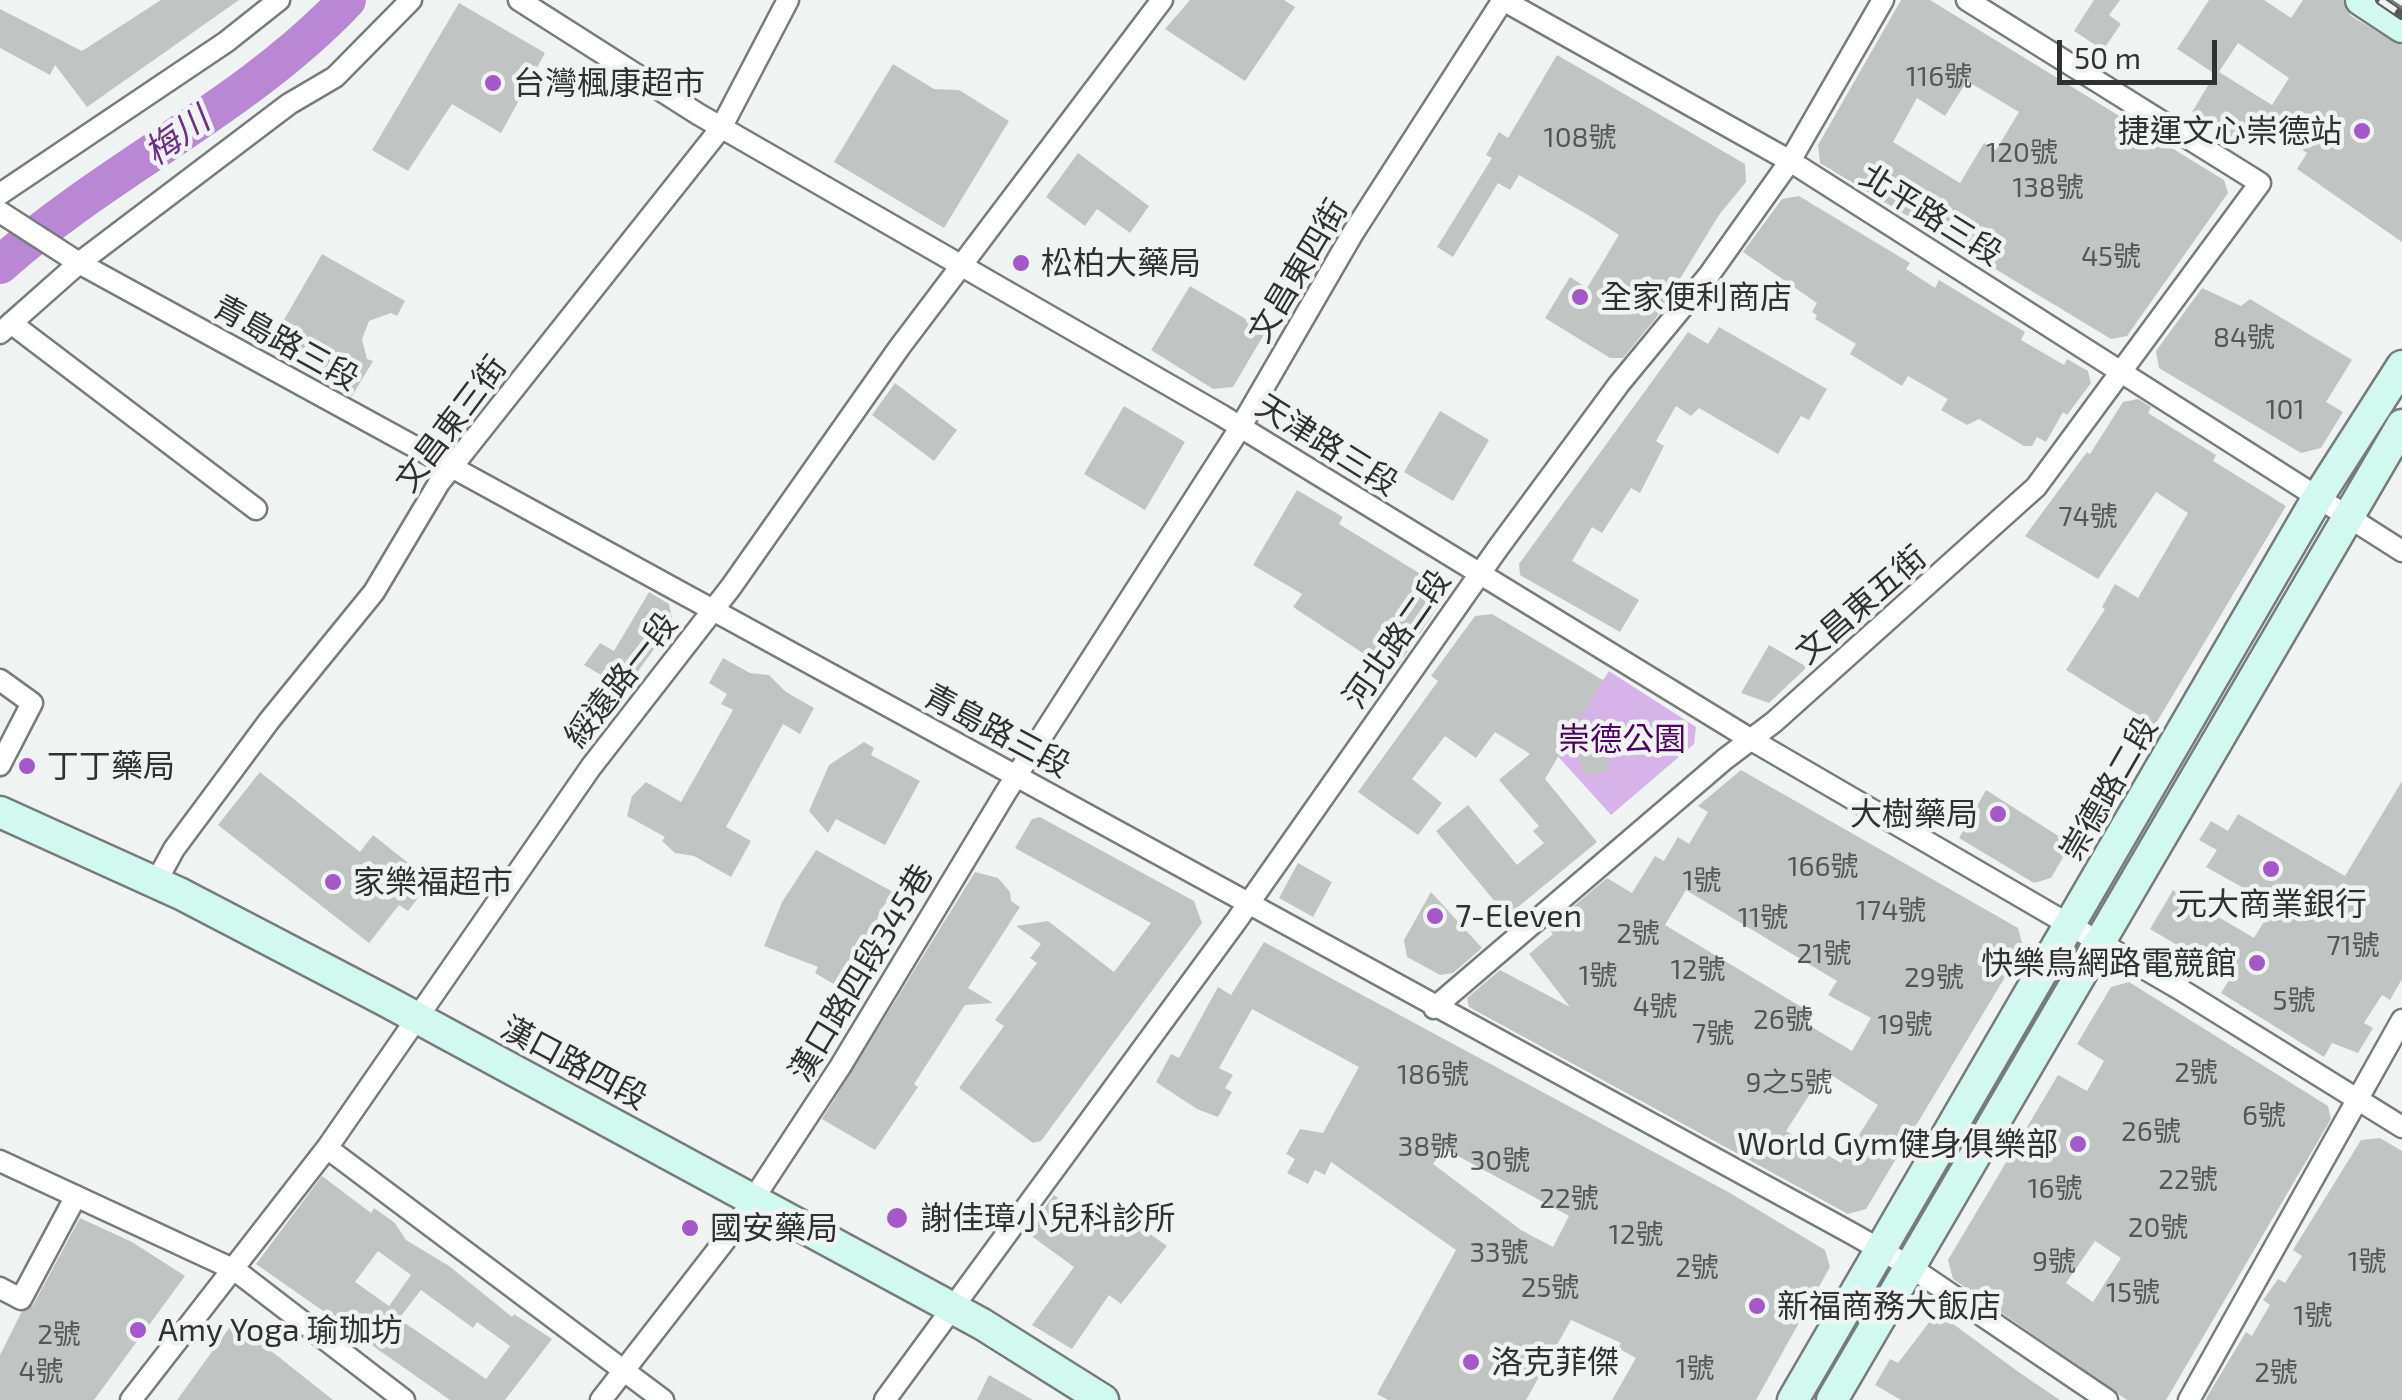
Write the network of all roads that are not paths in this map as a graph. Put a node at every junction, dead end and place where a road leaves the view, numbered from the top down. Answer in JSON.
{"nodes":[{"id":1,"x":279,"y":0,"type":"edge"},
{"id":2,"x":411,"y":0,"type":"edge"},
{"id":3,"x":519,"y":0,"type":"edge"},
{"id":4,"x":788,"y":0,"type":"edge"},
{"id":5,"x":1162,"y":0,"type":"edge"},
{"id":6,"x":1503,"y":0,"type":"edge"},
{"id":7,"x":1883,"y":0,"type":"edge"},
{"id":8,"x":1967,"y":0,"type":"edge"},
{"id":9,"x":2361,"y":0,"type":"edge"},
{"id":10,"x":2402,"y":26,"type":"edge"},
{"id":11,"x":721,"y":128,"type":"junction"},
{"id":12,"x":1790,"y":161,"type":"junction"},
{"id":13,"x":0,"y":194,"type":"edge"},
{"id":14,"x":4,"y":215,"type":"edge"},
{"id":15,"x":79,"y":263,"type":"junction"},
{"id":16,"x":962,"y":265,"type":"junction"},
{"id":17,"x":6,"y":328,"type":"edge"},
{"id":18,"x":2402,"y":366,"type":"edge"},
{"id":19,"x":2120,"y":370,"type":"junction"},
{"id":20,"x":2402,"y":425,"type":"edge"},
{"id":21,"x":1240,"y":428,"type":"junction"},
{"id":22,"x":453,"y":469,"type":"junction"},
{"id":23,"x":2318,"y":497,"type":"junction"},
{"id":24,"x":256,"y":508,"type":"dead end"},
{"id":25,"x":2347,"y":515,"type":"junction"},
{"id":26,"x":2402,"y":551,"type":"edge"},
{"id":27,"x":1480,"y":573,"type":"junction"},
{"id":28,"x":712,"y":612,"type":"junction"},
{"id":29,"x":0,"y":680,"type":"edge"},
{"id":30,"x":1750,"y":740,"type":"junction"},
{"id":31,"x":0,"y":765,"type":"edge"},
{"id":32,"x":1018,"y":775,"type":"junction"},
{"id":33,"x":0,"y":812,"type":"edge"},
{"id":34,"x":156,"y":882,"type":"junction"},
{"id":35,"x":1247,"y":903,"type":"junction"},
{"id":36,"x":2069,"y":926,"type":"junction"},
{"id":37,"x":2101,"y":944,"type":"junction"},
{"id":38,"x":1434,"y":1008,"type":"junction"},
{"id":39,"x":418,"y":1019,"type":"junction"},
{"id":40,"x":2402,"y":1020,"type":"edge"},
{"id":41,"x":2355,"y":1101,"type":"junction"},
{"id":42,"x":2402,"y":1127,"type":"edge"},
{"id":43,"x":327,"y":1148,"type":"junction"},
{"id":44,"x":0,"y":1161,"type":"edge"},
{"id":45,"x":76,"y":1196,"type":"junction"},
{"id":46,"x":754,"y":1201,"type":"junction"},
{"id":47,"x":1880,"y":1249,"type":"junction"},
{"id":48,"x":1908,"y":1266,"type":"junction"},
{"id":49,"x":235,"y":1270,"type":"junction"},
{"id":50,"x":0,"y":1288,"type":"edge"},
{"id":51,"x":954,"y":1310,"type":"junction"},
{"id":52,"x":625,"y":1368,"type":"junction"},
{"id":53,"x":131,"y":1400,"type":"edge"},
{"id":54,"x":404,"y":1400,"type":"edge"},
{"id":55,"x":601,"y":1400,"type":"edge"},
{"id":56,"x":663,"y":1400,"type":"edge"},
{"id":57,"x":885,"y":1400,"type":"edge"},
{"id":58,"x":1103,"y":1400,"type":"edge"},
{"id":59,"x":1793,"y":1400,"type":"edge"},
{"id":60,"x":1832,"y":1400,"type":"edge"},
{"id":61,"x":2107,"y":1400,"type":"edge"},
{"id":62,"x":2189,"y":1400,"type":"edge"}],
"edges":[{"from":1,"to":13,"type":"street"},
{"from":2,"to":15,"type":"street"},
{"from":3,"to":11,"type":"street","name":"天津路三段"},
{"from":4,"to":11,"type":"street","name":"文昌東三街"},
{"from":5,"to":16,"type":"street","name":"綏遠路一段"},
{"from":6,"to":12,"type":"street","name":"北平路三段"},
{"from":6,"to":21,"type":"street","name":"文昌東四街"},
{"from":7,"to":12,"type":"street","name":"河北路二段"},
{"from":8,"to":19,"type":"street","name":"文昌東五街"},
{"from":9,"to":10,"type":"main road"},
{"from":11,"to":16,"type":"street","name":"天津路三段"},
{"from":11,"to":22,"type":"street","name":"文昌東三街"},
{"from":12,"to":19,"type":"street","name":"北平路三段"},
{"from":12,"to":27,"type":"street","name":"河北路二段"},
{"from":14,"to":15,"type":"street","name":"青島路三段"},
{"from":15,"to":17,"type":"street"},
{"from":15,"to":22,"type":"street","name":"青島路三段"},
{"from":16,"to":21,"type":"street","name":"天津路三段"},
{"from":16,"to":28,"type":"street","name":"綏遠路一段"},
{"from":17,"to":24,"type":"street"},
{"from":18,"to":23,"type":"main road","name":"崇德路二段"},
{"from":19,"to":23,"type":"street","name":"北平路三段"},
{"from":19,"to":30,"type":"street","name":"文昌東五街"},
{"from":20,"to":25,"type":"main road"},
{"from":21,"to":27,"type":"street","name":"天津路三段"},
{"from":21,"to":32,"type":"street","name":"文昌東四街"},
{"from":22,"to":28,"type":"street","name":"青島路三段"},
{"from":22,"to":34,"type":"street","name":"文昌東三街"},
{"from":23,"to":25,"type":"street","name":"北平路三段"},
{"from":23,"to":36,"type":"main road","name":"崇德路二段"},
{"from":25,"to":26,"type":"street","name":"北平路三段"},
{"from":25,"to":37,"type":"main road"},
{"from":27,"to":30,"type":"street","name":"天津路三段"},
{"from":27,"to":35,"type":"street","name":"河北路二段"},
{"from":28,"to":32,"type":"street","name":"青島路三段"},
{"from":28,"to":39,"type":"street","name":"綏遠路一段"},
{"from":29,"to":31,"type":"street"},
{"from":30,"to":36,"type":"street","name":"天津路三段"},
{"from":30,"to":38,"type":"street","name":"文昌東五街"},
{"from":32,"to":35,"type":"street","name":"青島路三段"},
{"from":32,"to":46,"type":"street","name":"漢口路四段345巷"},
{"from":33,"to":34,"type":"main road","name":"漢口路四段"},
{"from":34,"to":39,"type":"main road","name":"漢口路四段"},
{"from":35,"to":38,"type":"street","name":"青島路三段"},
{"from":35,"to":51,"type":"street","name":"河北路二段"},
{"from":36,"to":37,"type":"street","name":"天津路三段"},
{"from":36,"to":47,"type":"main road","name":"崇德路二段"},
{"from":37,"to":41,"type":"street","name":"天津路三段"},
{"from":37,"to":48,"type":"main road"},
{"from":38,"to":47,"type":"street","name":"青島路三段"},
{"from":39,"to":43,"type":"street","name":"綏遠路一段"},
{"from":39,"to":46,"type":"main road","name":"漢口路四段"},
{"from":40,"to":41,"type":"street"},
{"from":41,"to":42,"type":"street","name":"天津路三段"},
{"from":41,"to":62,"type":"street"},
{"from":43,"to":49,"type":"street","name":"綏遠路一段"},
{"from":43,"to":52,"type":"street"},
{"from":44,"to":45,"type":"street"},
{"from":45,"to":49,"type":"street"},
{"from":45,"to":50,"type":"street"},
{"from":46,"to":51,"type":"main road","name":"漢口路四段"},
{"from":46,"to":52,"type":"street","name":"漢口路四段345巷"},
{"from":47,"to":48,"type":"street","name":"青島路三段"},
{"from":47,"to":59,"type":"main road","name":"崇德路二段"},
{"from":48,"to":60,"type":"main road"},
{"from":48,"to":61,"type":"street","name":"青島路三段"},
{"from":49,"to":53,"type":"street","name":"綏遠路一段"},
{"from":49,"to":54,"type":"street"},
{"from":51,"to":57,"type":"street","name":"河北路二段"},
{"from":51,"to":58,"type":"main road","name":"漢口路四段"},
{"from":52,"to":55,"type":"street","name":"漢口路四段345巷"},
{"from":52,"to":56,"type":"street"}]}
